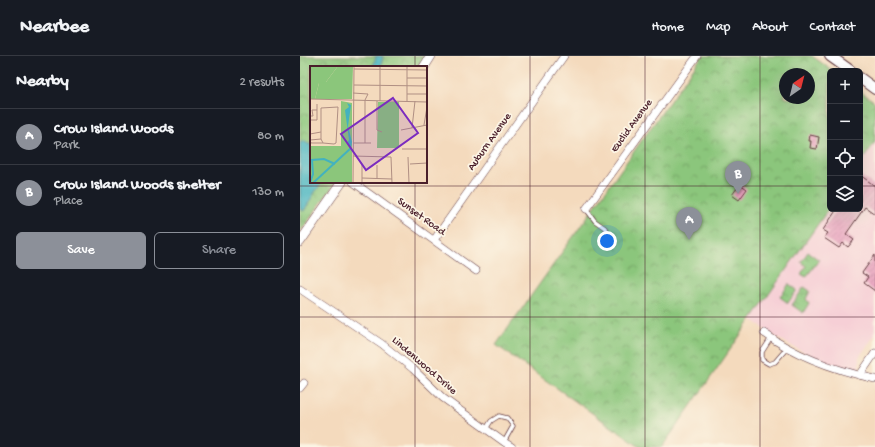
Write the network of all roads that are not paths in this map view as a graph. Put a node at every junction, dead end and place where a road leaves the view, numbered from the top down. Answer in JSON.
{"nodes":[{"id":1,"x":431,"y":56,"type":"edge"},
{"id":2,"x":564,"y":56,"type":"edge"},
{"id":3,"x":697,"y":56,"type":"edge"},
{"id":4,"x":830,"y":56,"type":"edge"},
{"id":5,"x":425,"y":66,"type":"edge"},
{"id":6,"x":847,"y":68,"type":"edge"},
{"id":7,"x":863,"y":80,"type":"edge"},
{"id":8,"x":875,"y":89,"type":"edge"},
{"id":9,"x":341,"y":183,"type":"edge"},
{"id":10,"x":354,"y":183,"type":"edge"},
{"id":11,"x":586,"y":209,"type":"joint"},
{"id":12,"x":434,"y":240,"type":"junction"},
{"id":13,"x":300,"y":242,"type":"edge"},
{"id":14,"x":614,"y":244,"type":"dead end"},
{"id":15,"x":476,"y":271,"type":"dead end"},
{"id":16,"x":300,"y":289,"type":"edge"},
{"id":17,"x":764,"y":333,"type":"dead end"},
{"id":18,"x":772,"y":338,"type":"junction"},
{"id":19,"x":787,"y":348,"type":"junction"},
{"id":20,"x":875,"y":353,"type":"edge"},
{"id":21,"x":860,"y":376,"type":"junction"},
{"id":22,"x":875,"y":379,"type":"edge"},
{"id":23,"x":486,"y":429,"type":"junction"},
{"id":24,"x":504,"y":442,"type":"junction"},
{"id":25,"x":512,"y":447,"type":"edge"}],
"edges":[{"from":1,"to":5,"type":"street"},
{"from":2,"to":12,"type":"street","name":"Auburn Avenue"},
{"from":3,"to":11,"type":"street","name":"Euclid Avenue"},
{"from":4,"to":6,"type":"main road"},
{"from":7,"to":8,"type":"main road"},
{"from":9,"to":13,"type":"street"},
{"from":10,"to":12,"type":"street","name":"Sunset Road"},
{"from":11,"to":14,"type":"lane"},
{"from":12,"to":15,"type":"street","name":"Sunset Road"},
{"from":16,"to":23,"type":"street","name":"Lindenwood Drive"},
{"from":17,"to":18,"type":"street"},
{"from":18,"to":19,"type":"street"},
{"from":18,"to":19,"type":"lane"},
{"from":19,"to":21,"type":"street"},
{"from":20,"to":21,"type":"street"},
{"from":21,"to":22,"type":"street"},
{"from":23,"to":24,"type":"street","name":"Lindenwood Drive"},
{"from":23,"to":24,"type":"lane"},
{"from":24,"to":25,"type":"street","name":"Lindenwood Drive"}]}
